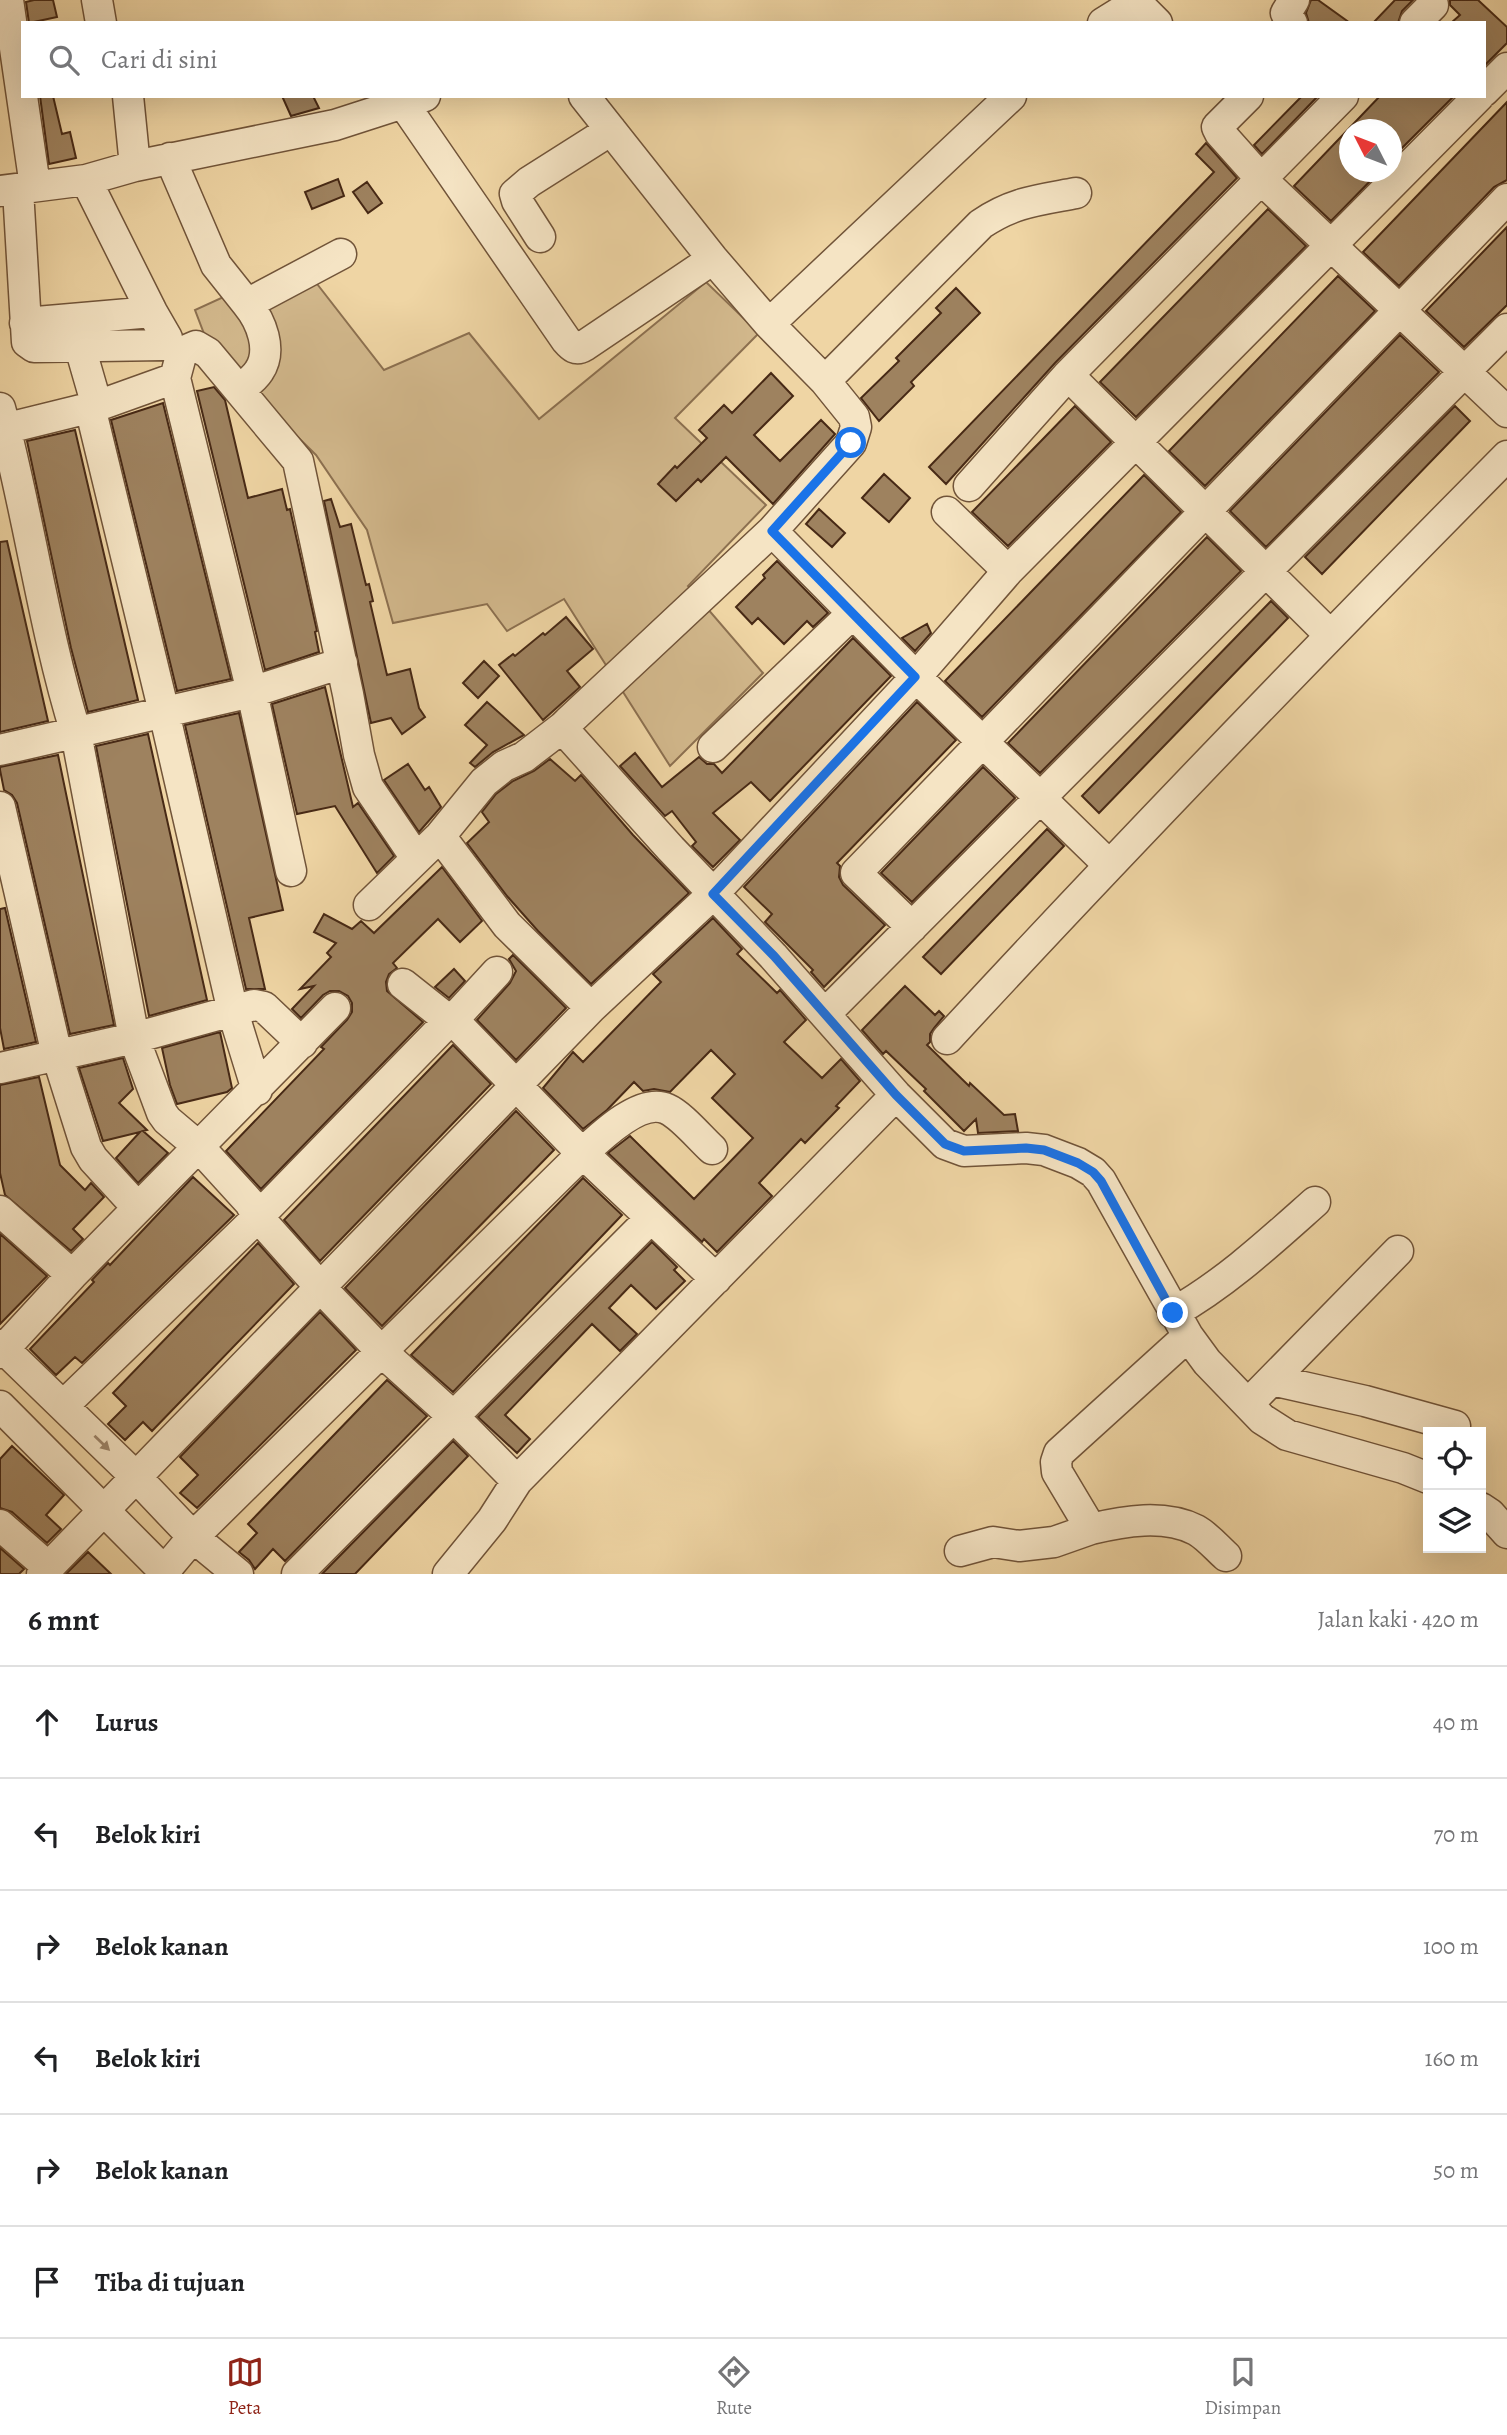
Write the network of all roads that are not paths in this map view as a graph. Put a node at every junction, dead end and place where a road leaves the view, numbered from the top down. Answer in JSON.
{"nodes":[{"id":1,"x":8,"y":0,"type":"edge"},
{"id":2,"x":97,"y":0,"type":"edge"},
{"id":3,"x":1294,"y":0,"type":"edge"},
{"id":4,"x":1144,"y":9,"type":"edge"},
{"id":5,"x":102,"y":21,"type":"edge"},
{"id":6,"x":1109,"y":21,"type":"edge"},
{"id":7,"x":1291,"y":21,"type":"edge"},
{"id":8,"x":128,"y":98,"type":"edge"},
{"id":9,"x":586,"y":98,"type":"edge"},
{"id":10,"x":1009,"y":98,"type":"edge"},
{"id":11,"x":1341,"y":98,"type":"edge"},
{"id":12,"x":1477,"y":98,"type":"edge"},
{"id":13,"x":1241,"y":99,"type":"edge"},
{"id":14,"x":414,"y":100,"type":"edge"},
{"id":15,"x":611,"y":130,"type":"junction"},
{"id":16,"x":170,"y":158,"type":"junction"},
{"id":17,"x":135,"y":166,"type":"junction"},
{"id":18,"x":1261,"y":179,"type":"junction"},
{"id":19,"x":86,"y":180,"type":"junction"},
{"id":20,"x":18,"y":189,"type":"edge"},
{"id":21,"x":1076,"y":193,"type":"dead end"},
{"id":22,"x":1507,"y":199,"type":"edge"},
{"id":23,"x":540,"y":237,"type":"dead end"},
{"id":24,"x":1331,"y":246,"type":"junction"},
{"id":25,"x":341,"y":254,"type":"dead end"},
{"id":26,"x":713,"y":259,"type":"junction"},
{"id":27,"x":247,"y":304,"type":"junction"},
{"id":28,"x":1400,"y":309,"type":"junction"},
{"id":29,"x":152,"y":312,"type":"junction"},
{"id":30,"x":24,"y":323,"type":"junction"},
{"id":31,"x":769,"y":324,"type":"junction"},
{"id":32,"x":1507,"y":328,"type":"edge"},
{"id":33,"x":80,"y":347,"type":"junction"},
{"id":34,"x":1464,"y":372,"type":"junction"},
{"id":35,"x":1068,"y":375,"type":"junction"},
{"id":36,"x":175,"y":378,"type":"junction"},
{"id":37,"x":825,"y":381,"type":"junction"},
{"id":38,"x":239,"y":390,"type":"junction"},
{"id":39,"x":93,"y":406,"type":"junction"},
{"id":40,"x":1507,"y":412,"type":"edge"},
{"id":41,"x":2,"y":422,"type":"edge"},
{"id":42,"x":1135,"y":442,"type":"junction"},
{"id":43,"x":1507,"y":456,"type":"edge"},
{"id":44,"x":970,"y":485,"type":"dead end"},
{"id":45,"x":947,"y":512,"type":"dead end"},
{"id":46,"x":1204,"y":512,"type":"junction"},
{"id":47,"x":772,"y":531,"type":"junction"},
{"id":48,"x":1266,"y":570,"type":"junction"},
{"id":49,"x":1008,"y":571,"type":"junction"},
{"id":50,"x":853,"y":613,"type":"junction"},
{"id":51,"x":1330,"y":635,"type":"junction"},
{"id":52,"x":342,"y":663,"type":"junction"},
{"id":53,"x":915,"y":677,"type":"junction"},
{"id":54,"x":252,"y":692,"type":"junction"},
{"id":55,"x":164,"y":712,"type":"junction"},
{"id":56,"x":563,"y":727,"type":"junction"},
{"id":57,"x":76,"y":733,"type":"junction"},
{"id":58,"x":983,"y":740,"type":"junction"},
{"id":59,"x":713,"y":747,"type":"dead end"},
{"id":60,"x":0,"y":750,"type":"edge"},
{"id":61,"x":1039,"y":799,"type":"junction"},
{"id":62,"x":0,"y":807,"type":"edge"},
{"id":63,"x":440,"y":836,"type":"junction"},
{"id":64,"x":416,"y":859,"type":"junction"},
{"id":65,"x":1108,"y":864,"type":"junction"},
{"id":66,"x":291,"y":871,"type":"dead end"},
{"id":67,"x":713,"y":894,"type":"junction"},
{"id":68,"x":369,"y":905,"type":"dead end"},
{"id":69,"x":912,"y":927,"type":"junction"},
{"id":70,"x":497,"y":972,"type":"dead end"},
{"id":71,"x":403,"y":984,"type":"dead end"},
{"id":72,"x":335,"y":1008,"type":"dead end"},
{"id":73,"x":591,"y":1009,"type":"junction"},
{"id":74,"x":233,"y":1012,"type":"junction"},
{"id":75,"x":825,"y":1014,"type":"junction"},
{"id":76,"x":451,"y":1022,"type":"junction"},
{"id":77,"x":134,"y":1038,"type":"junction"},
{"id":78,"x":947,"y":1039,"type":"dead end"},
{"id":79,"x":302,"y":1043,"type":"junction"},
{"id":80,"x":57,"y":1055,"type":"junction"},
{"id":81,"x":0,"y":1068,"type":"edge"},
{"id":82,"x":518,"y":1085,"type":"junction"},
{"id":83,"x":257,"y":1090,"type":"junction"},
{"id":84,"x":896,"y":1095,"type":"junction"},
{"id":85,"x":199,"y":1147,"type":"junction"},
{"id":86,"x":712,"y":1149,"type":"dead end"},
{"id":87,"x":583,"y":1153,"type":"junction"},
{"id":88,"x":1315,"y":1202,"type":"dead end"},
{"id":89,"x":138,"y":1208,"type":"junction"},
{"id":90,"x":0,"y":1211,"type":"edge"},
{"id":91,"x":258,"y":1217,"type":"junction"},
{"id":92,"x":651,"y":1218,"type":"junction"},
{"id":93,"x":1398,"y":1251,"type":"dead end"},
{"id":94,"x":72,"y":1275,"type":"junction"},
{"id":95,"x":716,"y":1279,"type":"junction"},
{"id":96,"x":321,"y":1288,"type":"junction"},
{"id":97,"x":1181,"y":1324,"type":"junction"},
{"id":98,"x":1,"y":1349,"type":"edge"},
{"id":99,"x":381,"y":1351,"type":"junction"},
{"id":100,"x":1272,"y":1380,"type":"junction"},
{"id":101,"x":1248,"y":1404,"type":"junction"},
{"id":102,"x":0,"y":1406,"type":"edge"},
{"id":103,"x":63,"y":1406,"type":"junction"},
{"id":104,"x":454,"y":1417,"type":"junction"},
{"id":105,"x":1455,"y":1426,"type":"dead end"},
{"id":106,"x":135,"y":1476,"type":"junction"},
{"id":107,"x":1423,"y":1476,"type":"edge"},
{"id":108,"x":517,"y":1481,"type":"junction"},
{"id":109,"x":105,"y":1509,"type":"junction"},
{"id":110,"x":1486,"y":1511,"type":"edge"},
{"id":111,"x":0,"y":1525,"type":"edge"},
{"id":112,"x":1091,"y":1529,"type":"junction"},
{"id":113,"x":1507,"y":1533,"type":"edge"},
{"id":114,"x":194,"y":1537,"type":"junction"},
{"id":115,"x":960,"y":1551,"type":"dead end"},
{"id":116,"x":1226,"y":1556,"type":"dead end"},
{"id":117,"x":45,"y":1571,"type":"edge"},
{"id":118,"x":164,"y":1573,"type":"edge"},
{"id":119,"x":238,"y":1574,"type":"edge"},
{"id":120,"x":297,"y":1574,"type":"edge"},
{"id":121,"x":448,"y":1574,"type":"edge"}],
"edges":[{"from":1,"to":20,"type":"street"},
{"from":2,"to":5,"type":"street"},
{"from":3,"to":7,"type":"street"},
{"from":4,"to":6,"type":"street"},
{"from":8,"to":17,"type":"street"},
{"from":9,"to":15,"type":"street"},
{"from":10,"to":31,"type":"street"},
{"from":11,"to":18,"type":"street"},
{"from":12,"to":24,"type":"street"},
{"from":13,"to":18,"type":"street"},
{"from":14,"to":16,"type":"street"},
{"from":14,"to":26,"type":"street"},
{"from":15,"to":23,"type":"street"},
{"from":15,"to":26,"type":"street"},
{"from":16,"to":17,"type":"street"},
{"from":16,"to":27,"type":"street"},
{"from":17,"to":19,"type":"street"},
{"from":18,"to":24,"type":"street"},
{"from":18,"to":35,"type":"street"},
{"from":19,"to":20,"type":"street"},
{"from":19,"to":29,"type":"street"},
{"from":20,"to":30,"type":"street"},
{"from":21,"to":37,"type":"street"},
{"from":22,"to":28,"type":"street"},
{"from":24,"to":28,"type":"street"},
{"from":24,"to":42,"type":"street"},
{"from":25,"to":27,"type":"street"},
{"from":26,"to":31,"type":"street"},
{"from":27,"to":38,"type":"street"},
{"from":28,"to":34,"type":"street"},
{"from":28,"to":46,"type":"street"},
{"from":29,"to":30,"type":"street"},
{"from":29,"to":33,"type":"street"},
{"from":30,"to":33,"type":"street"},
{"from":31,"to":37,"type":"street"},
{"from":32,"to":34,"type":"street"},
{"from":33,"to":39,"type":"street"},
{"from":34,"to":40,"type":"street"},
{"from":34,"to":48,"type":"street"},
{"from":35,"to":42,"type":"street"},
{"from":35,"to":44,"type":"street"},
{"from":36,"to":38,"type":"street"},
{"from":36,"to":39,"type":"street"},
{"from":36,"to":54,"type":"street"},
{"from":37,"to":47,"type":"street"},
{"from":38,"to":52,"type":"street"},
{"from":39,"to":41,"type":"street"},
{"from":39,"to":55,"type":"street"},
{"from":41,"to":57,"type":"street"},
{"from":42,"to":46,"type":"street"},
{"from":42,"to":49,"type":"street"},
{"from":43,"to":51,"type":"street"},
{"from":45,"to":49,"type":"street"},
{"from":46,"to":48,"type":"street"},
{"from":46,"to":58,"type":"street"},
{"from":47,"to":50,"type":"street"},
{"from":47,"to":56,"type":"street"},
{"from":48,"to":51,"type":"street"},
{"from":48,"to":61,"type":"street"},
{"from":49,"to":53,"type":"street"},
{"from":50,"to":53,"type":"street"},
{"from":50,"to":59,"type":"street"},
{"from":51,"to":65,"type":"street"},
{"from":52,"to":54,"type":"street"},
{"from":52,"to":64,"type":"street"},
{"from":53,"to":58,"type":"street"},
{"from":53,"to":67,"type":"street"},
{"from":54,"to":55,"type":"street"},
{"from":54,"to":66,"type":"street"},
{"from":55,"to":57,"type":"street"},
{"from":55,"to":74,"type":"street"},
{"from":56,"to":63,"type":"street"},
{"from":56,"to":67,"type":"street"},
{"from":57,"to":60,"type":"street"},
{"from":57,"to":77,"type":"street"},
{"from":58,"to":61,"type":"street"},
{"from":58,"to":69,"type":"street"},
{"from":61,"to":65,"type":"street"},
{"from":61,"to":69,"type":"street"},
{"from":62,"to":80,"type":"street"},
{"from":63,"to":64,"type":"street"},
{"from":63,"to":73,"type":"street"},
{"from":64,"to":68,"type":"street"},
{"from":65,"to":78,"type":"street"},
{"from":67,"to":73,"type":"street"},
{"from":67,"to":75,"type":"street"},
{"from":69,"to":75,"type":"street"},
{"from":70,"to":76,"type":"street"},
{"from":71,"to":76,"type":"street"},
{"from":72,"to":79,"type":"street"},
{"from":73,"to":82,"type":"street"},
{"from":74,"to":77,"type":"street"},
{"from":74,"to":79,"type":"street"},
{"from":74,"to":83,"type":"street"},
{"from":75,"to":84,"type":"street"},
{"from":76,"to":82,"type":"street"},
{"from":76,"to":91,"type":"street"},
{"from":77,"to":80,"type":"street"},
{"from":77,"to":85,"type":"street"},
{"from":79,"to":83,"type":"street"},
{"from":80,"to":81,"type":"street"},
{"from":80,"to":89,"type":"street"},
{"from":82,"to":87,"type":"street"},
{"from":82,"to":96,"type":"street"},
{"from":83,"to":85,"type":"street"},
{"from":84,"to":95,"type":"street"},
{"from":84,"to":97,"type":"street"},
{"from":85,"to":89,"type":"street"},
{"from":85,"to":91,"type":"street"},
{"from":86,"to":87,"type":"street"},
{"from":87,"to":92,"type":"street"},
{"from":87,"to":99,"type":"street"},
{"from":88,"to":97,"type":"street"},
{"from":89,"to":94,"type":"street"},
{"from":90,"to":94,"type":"street"},
{"from":91,"to":96,"type":"street"},
{"from":91,"to":103,"type":"street"},
{"from":92,"to":95,"type":"street"},
{"from":92,"to":104,"type":"street"},
{"from":93,"to":100,"type":"street"},
{"from":94,"to":98,"type":"street"},
{"from":95,"to":108,"type":"street"},
{"from":96,"to":99,"type":"street"},
{"from":96,"to":106,"type":"street"},
{"from":97,"to":101,"type":"street"},
{"from":97,"to":112,"type":"street"},
{"from":98,"to":103,"type":"street"},
{"from":99,"to":104,"type":"street"},
{"from":99,"to":114,"type":"street"},
{"from":100,"to":101,"type":"street"},
{"from":100,"to":105,"type":"street"},
{"from":101,"to":107,"type":"street"},
{"from":102,"to":109,"type":"street"},
{"from":103,"to":106,"type":"street","one_way":true},
{"from":104,"to":108,"type":"street"},
{"from":104,"to":120,"type":"street"},
{"from":106,"to":109,"type":"street"},
{"from":106,"to":114,"type":"street"},
{"from":108,"to":121,"type":"street"},
{"from":109,"to":117,"type":"street"},
{"from":109,"to":118,"type":"street"},
{"from":110,"to":113,"type":"street"},
{"from":111,"to":117,"type":"street"},
{"from":112,"to":115,"type":"street"},
{"from":112,"to":116,"type":"street"},
{"from":114,"to":118,"type":"street"},
{"from":114,"to":119,"type":"street"}]}
